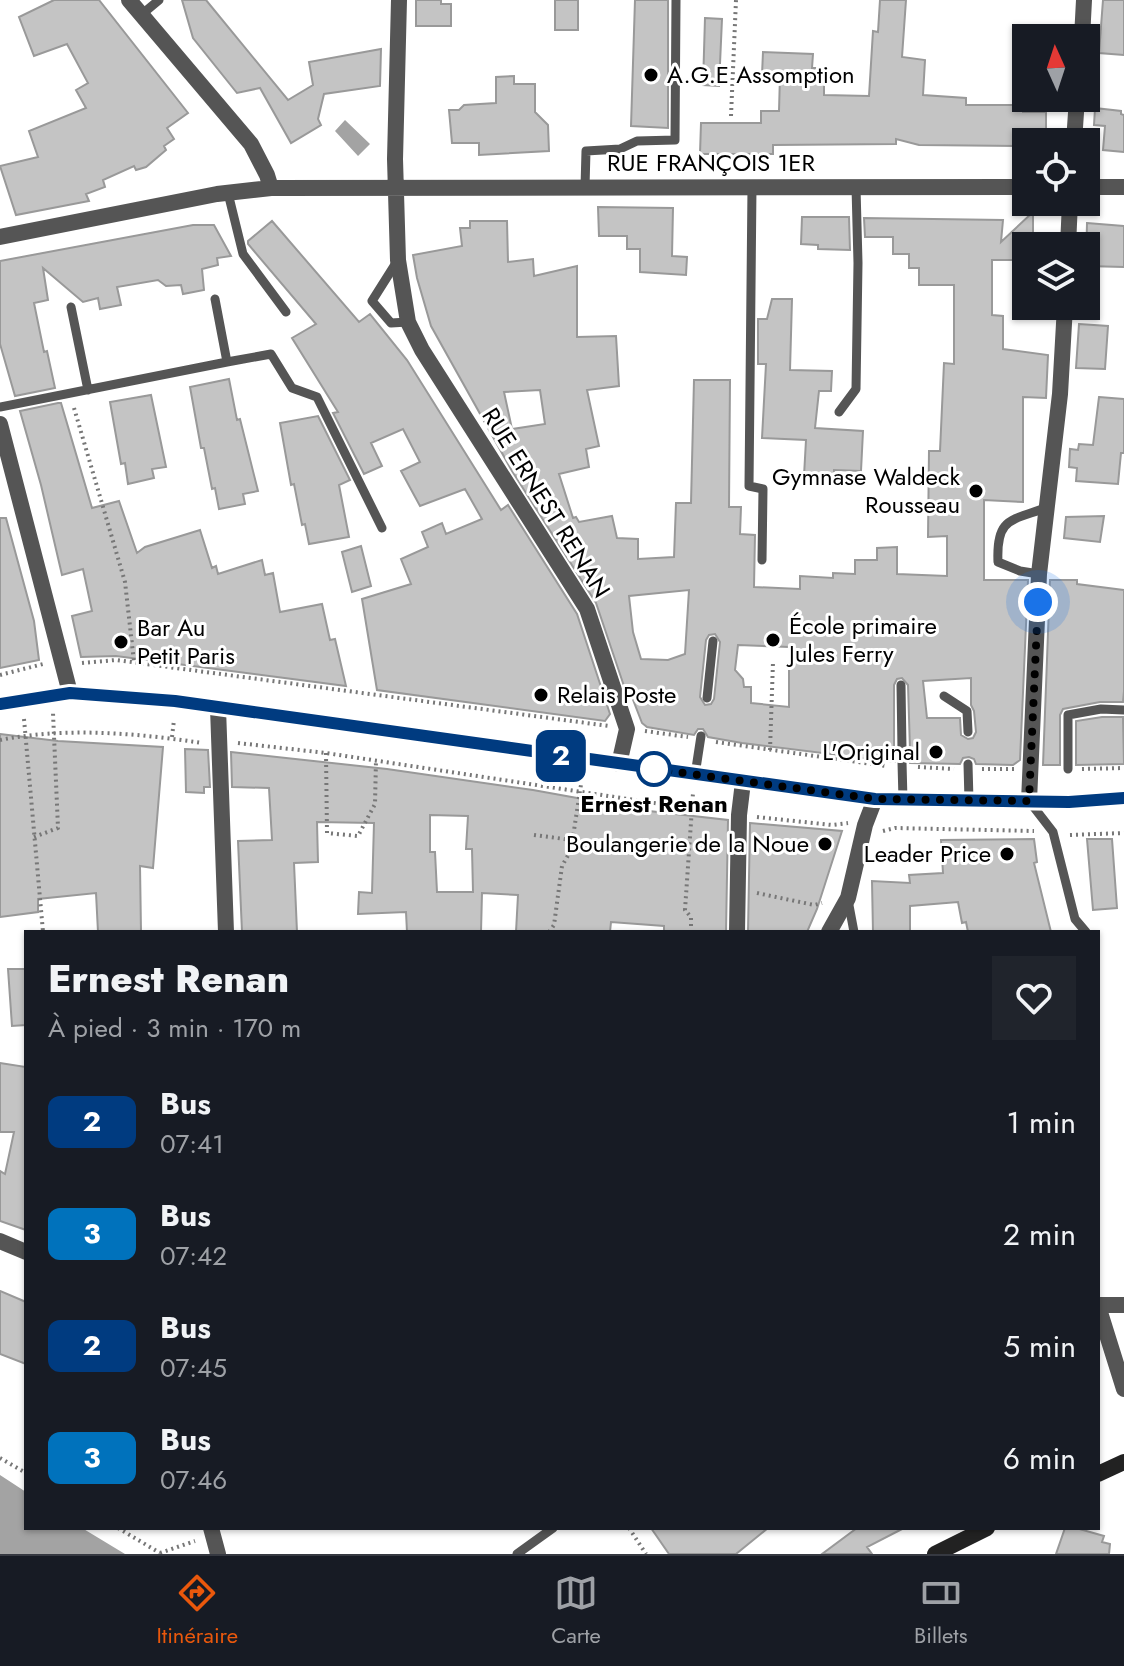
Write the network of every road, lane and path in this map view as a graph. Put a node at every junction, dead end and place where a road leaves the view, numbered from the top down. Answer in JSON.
{"nodes":[{"id":1,"x":129,"y":0,"type":"edge"},
{"id":2,"x":159,"y":0,"type":"edge"},
{"id":3,"x":399,"y":0,"type":"edge"},
{"id":4,"x":676,"y":0,"type":"edge"},
{"id":5,"x":736,"y":0,"type":"edge"},
{"id":6,"x":1084,"y":0,"type":"edge"},
{"id":7,"x":141,"y":15,"type":"junction"},
{"id":8,"x":1083,"y":24,"type":"edge"},
{"id":9,"x":731,"y":116,"type":"dead end"},
{"id":10,"x":395,"y":187,"type":"junction"},
{"id":11,"x":585,"y":187,"type":"junction"},
{"id":12,"x":752,"y":187,"type":"junction"},
{"id":13,"x":856,"y":187,"type":"junction"},
{"id":14,"x":1012,"y":187,"type":"edge"},
{"id":15,"x":1100,"y":187,"type":"edge"},
{"id":16,"x":1124,"y":187,"type":"edge"},
{"id":17,"x":271,"y":188,"type":"junction"},
{"id":18,"x":228,"y":193,"type":"junction"},
{"id":19,"x":0,"y":237,"type":"edge"},
{"id":20,"x":398,"y":260,"type":"junction"},
{"id":21,"x":215,"y":299,"type":"dead end"},
{"id":22,"x":71,"y":307,"type":"dead end"},
{"id":23,"x":286,"y":312,"type":"dead end"},
{"id":24,"x":1064,"y":320,"type":"edge"},
{"id":25,"x":408,"y":322,"type":"junction"},
{"id":26,"x":227,"y":362,"type":"junction"},
{"id":27,"x":88,"y":390,"type":"junction"},
{"id":28,"x":71,"y":393,"type":"junction"},
{"id":29,"x":0,"y":407,"type":"edge"},
{"id":30,"x":839,"y":412,"type":"dead end"},
{"id":31,"x":0,"y":424,"type":"edge"},
{"id":32,"x":1048,"y":507,"type":"junction"},
{"id":33,"x":382,"y":528,"type":"dead end"},
{"id":34,"x":762,"y":560,"type":"dead end"},
{"id":35,"x":1039,"y":574,"type":"junction"},
{"id":36,"x":713,"y":641,"type":"dead end"},
{"id":37,"x":62,"y":660,"type":"junction"},
{"id":38,"x":134,"y":662,"type":"junction"},
{"id":39,"x":773,"y":662,"type":"dead end"},
{"id":40,"x":0,"y":675,"type":"edge"},
{"id":41,"x":901,"y":685,"type":"dead end"},
{"id":42,"x":70,"y":693,"type":"junction"},
{"id":43,"x":52,"y":694,"type":"junction"},
{"id":44,"x":944,"y":696,"type":"dead end"},
{"id":45,"x":707,"y":698,"type":"dead end"},
{"id":46,"x":21,"y":700,"type":"junction"},
{"id":47,"x":0,"y":704,"type":"edge"},
{"id":48,"x":218,"y":708,"type":"junction"},
{"id":49,"x":1124,"y":710,"type":"edge"},
{"id":50,"x":627,"y":729,"type":"junction"},
{"id":51,"x":968,"y":732,"type":"dead end"},
{"id":52,"x":54,"y":734,"type":"junction"},
{"id":53,"x":26,"y":735,"type":"junction"},
{"id":54,"x":701,"y":738,"type":"junction"},
{"id":55,"x":0,"y":740,"type":"edge"},
{"id":56,"x":219,"y":744,"type":"junction"},
{"id":57,"x":770,"y":750,"type":"junction"},
{"id":58,"x":902,"y":750,"type":"dead end"},
{"id":59,"x":326,"y":753,"type":"junction"},
{"id":60,"x":376,"y":760,"type":"junction"},
{"id":61,"x":585,"y":760,"type":"junction"},
{"id":62,"x":619,"y":764,"type":"junction"},
{"id":63,"x":902,"y":765,"type":"junction"},
{"id":64,"x":968,"y":766,"type":"junction"},
{"id":65,"x":1124,"y":768,"type":"edge"},
{"id":66,"x":1068,"y":769,"type":"joint"},
{"id":67,"x":1030,"y":770,"type":"junction"},
{"id":68,"x":695,"y":775,"type":"junction"},
{"id":69,"x":743,"y":782,"type":"junction"},
{"id":70,"x":580,"y":793,"type":"junction"},
{"id":71,"x":1124,"y":798,"type":"edge"},
{"id":72,"x":875,"y":799,"type":"junction"},
{"id":73,"x":903,"y":800,"type":"junction"},
{"id":74,"x":969,"y":801,"type":"junction"},
{"id":75,"x":1029,"y":801,"type":"junction"},
{"id":76,"x":691,"y":810,"type":"junction"},
{"id":77,"x":739,"y":815,"type":"junction"},
{"id":78,"x":865,"y":825,"type":"junction"},
{"id":79,"x":1053,"y":832,"type":"junction"},
{"id":80,"x":1124,"y":833,"type":"edge"},
{"id":81,"x":534,"y":835,"type":"dead end"},
{"id":82,"x":34,"y":837,"type":"junction"},
{"id":83,"x":572,"y":840,"type":"junction"},
{"id":84,"x":738,"y":891,"type":"junction"},
{"id":85,"x":848,"y":898,"type":"junction"},
{"id":86,"x":43,"y":930,"type":"edge"},
{"id":87,"x":226,"y":930,"type":"edge"},
{"id":88,"x":550,"y":930,"type":"edge"},
{"id":89,"x":691,"y":930,"type":"edge"},
{"id":90,"x":737,"y":930,"type":"edge"},
{"id":91,"x":830,"y":930,"type":"edge"},
{"id":92,"x":854,"y":930,"type":"edge"},
{"id":93,"x":1084,"y":930,"type":"edge"},
{"id":94,"x":0,"y":1241,"type":"edge"},
{"id":95,"x":24,"y":1251,"type":"edge"},
{"id":96,"x":1124,"y":1305,"type":"edge"},
{"id":97,"x":1100,"y":1306,"type":"edge"},
{"id":98,"x":1100,"y":1312,"type":"edge"},
{"id":99,"x":1124,"y":1389,"type":"edge"},
{"id":100,"x":0,"y":1458,"type":"edge"},
{"id":101,"x":1124,"y":1462,"type":"edge"},
{"id":102,"x":24,"y":1472,"type":"edge"},
{"id":103,"x":1100,"y":1473,"type":"edge"},
{"id":104,"x":121,"y":1530,"type":"edge"},
{"id":105,"x":550,"y":1530,"type":"edge"},
{"id":106,"x":630,"y":1530,"type":"edge"},
{"id":107,"x":983,"y":1530,"type":"edge"},
{"id":108,"x":212,"y":1531,"type":"edge"},
{"id":109,"x":160,"y":1554,"type":"edge"},
{"id":110,"x":218,"y":1554,"type":"edge"},
{"id":111,"x":517,"y":1554,"type":"edge"},
{"id":112,"x":646,"y":1554,"type":"edge"},
{"id":113,"x":935,"y":1554,"type":"edge"}],
"edges":[{"from":1,"to":7,"type":"street"},
{"from":2,"to":7,"type":"lane"},
{"from":3,"to":10,"type":"street","name":"RUE ERNEST RENAN"},
{"from":4,"to":11,"type":"lane"},
{"from":5,"to":9,"type":"path"},
{"from":6,"to":8,"type":"street"},
{"from":7,"to":17,"type":"street"},
{"from":10,"to":11,"type":"street","name":"RUE FRANÇOIS 1ER"},
{"from":10,"to":17,"type":"street","name":"RUE FRANÇOIS 1ER"},
{"from":10,"to":20,"type":"street","name":"RUE ERNEST RENAN"},
{"from":11,"to":12,"type":"street","name":"RUE FRANÇOIS 1ER"},
{"from":12,"to":13,"type":"street","name":"RUE FRANÇOIS 1ER"},
{"from":12,"to":34,"type":"lane"},
{"from":13,"to":14,"type":"street","name":"RUE FRANÇOIS 1ER"},
{"from":13,"to":30,"type":"lane"},
{"from":15,"to":16,"type":"street"},
{"from":17,"to":18,"type":"street"},
{"from":18,"to":19,"type":"street"},
{"from":18,"to":23,"type":"lane"},
{"from":20,"to":25,"type":"street","name":"RUE ERNEST RENAN"},
{"from":20,"to":25,"type":"lane"},
{"from":21,"to":26,"type":"lane"},
{"from":22,"to":27,"type":"lane"},
{"from":24,"to":32,"type":"street"},
{"from":25,"to":50,"type":"street","name":"RUE ERNEST RENAN"},
{"from":26,"to":27,"type":"lane"},
{"from":26,"to":33,"type":"lane"},
{"from":27,"to":28,"type":"lane"},
{"from":28,"to":29,"type":"lane"},
{"from":28,"to":38,"type":"path"},
{"from":31,"to":37,"type":"street"},
{"from":32,"to":35,"type":"street"},
{"from":32,"to":35,"type":"lane"},
{"from":35,"to":67,"type":"street"},
{"from":36,"to":45,"type":"lane"},
{"from":37,"to":38,"type":"path"},
{"from":37,"to":40,"type":"path"},
{"from":37,"to":42,"type":"street"},
{"from":38,"to":50,"type":"path"},
{"from":39,"to":57,"type":"path"},
{"from":41,"to":58,"type":"lane"},
{"from":42,"to":43,"type":"main road"},
{"from":42,"to":48,"type":"main road"},
{"from":43,"to":46,"type":"main road"},
{"from":43,"to":52,"type":"path"},
{"from":44,"to":51,"type":"lane"},
{"from":46,"to":47,"type":"main road"},
{"from":46,"to":53,"type":"path"},
{"from":48,"to":56,"type":"street"},
{"from":48,"to":61,"type":"main road"},
{"from":49,"to":66,"type":"lane"},
{"from":50,"to":54,"type":"path"},
{"from":50,"to":62,"type":"street"},
{"from":52,"to":53,"type":"path"},
{"from":52,"to":56,"type":"path"},
{"from":52,"to":82,"type":"path"},
{"from":53,"to":55,"type":"path"},
{"from":53,"to":82,"type":"path"},
{"from":54,"to":57,"type":"path"},
{"from":54,"to":68,"type":"lane"},
{"from":56,"to":59,"type":"path"},
{"from":56,"to":87,"type":"street"},
{"from":57,"to":63,"type":"path"},
{"from":59,"to":60,"type":"path"},
{"from":59,"to":60,"type":"path"},
{"from":60,"to":70,"type":"path"},
{"from":61,"to":62,"type":"main road"},
{"from":61,"to":70,"type":"path"},
{"from":62,"to":68,"type":"main road"},
{"from":63,"to":64,"type":"path"},
{"from":63,"to":73,"type":"lane"},
{"from":64,"to":67,"type":"path"},
{"from":64,"to":74,"type":"lane"},
{"from":65,"to":66,"type":"path"},
{"from":67,"to":75,"type":"street"},
{"from":68,"to":69,"type":"main road"},
{"from":68,"to":76,"type":"path"},
{"from":69,"to":72,"type":"main road"},
{"from":69,"to":77,"type":"street"},
{"from":70,"to":76,"type":"path"},
{"from":70,"to":83,"type":"path"},
{"from":71,"to":75,"type":"main road"},
{"from":72,"to":73,"type":"main road"},
{"from":72,"to":78,"type":"street"},
{"from":73,"to":74,"type":"main road"},
{"from":74,"to":75,"type":"main road"},
{"from":75,"to":79,"type":"lane"},
{"from":76,"to":77,"type":"path"},
{"from":76,"to":89,"type":"path"},
{"from":77,"to":78,"type":"path"},
{"from":77,"to":84,"type":"street"},
{"from":78,"to":79,"type":"path"},
{"from":78,"to":85,"type":"street"},
{"from":79,"to":80,"type":"path"},
{"from":79,"to":93,"type":"lane"},
{"from":81,"to":83,"type":"path"},
{"from":82,"to":86,"type":"path"},
{"from":83,"to":88,"type":"path"},
{"from":84,"to":85,"type":"path"},
{"from":84,"to":90,"type":"street"},
{"from":85,"to":91,"type":"street"},
{"from":85,"to":92,"type":"lane"},
{"from":94,"to":95,"type":"street"},
{"from":96,"to":97,"type":"street"},
{"from":98,"to":99,"type":"street"},
{"from":100,"to":102,"type":"path"},
{"from":101,"to":103,"type":"main road"},
{"from":104,"to":109,"type":"path"},
{"from":105,"to":111,"type":"lane"},
{"from":106,"to":112,"type":"path"},
{"from":107,"to":113,"type":"main road"},
{"from":108,"to":109,"type":"path"},
{"from":108,"to":110,"type":"street"}]}
